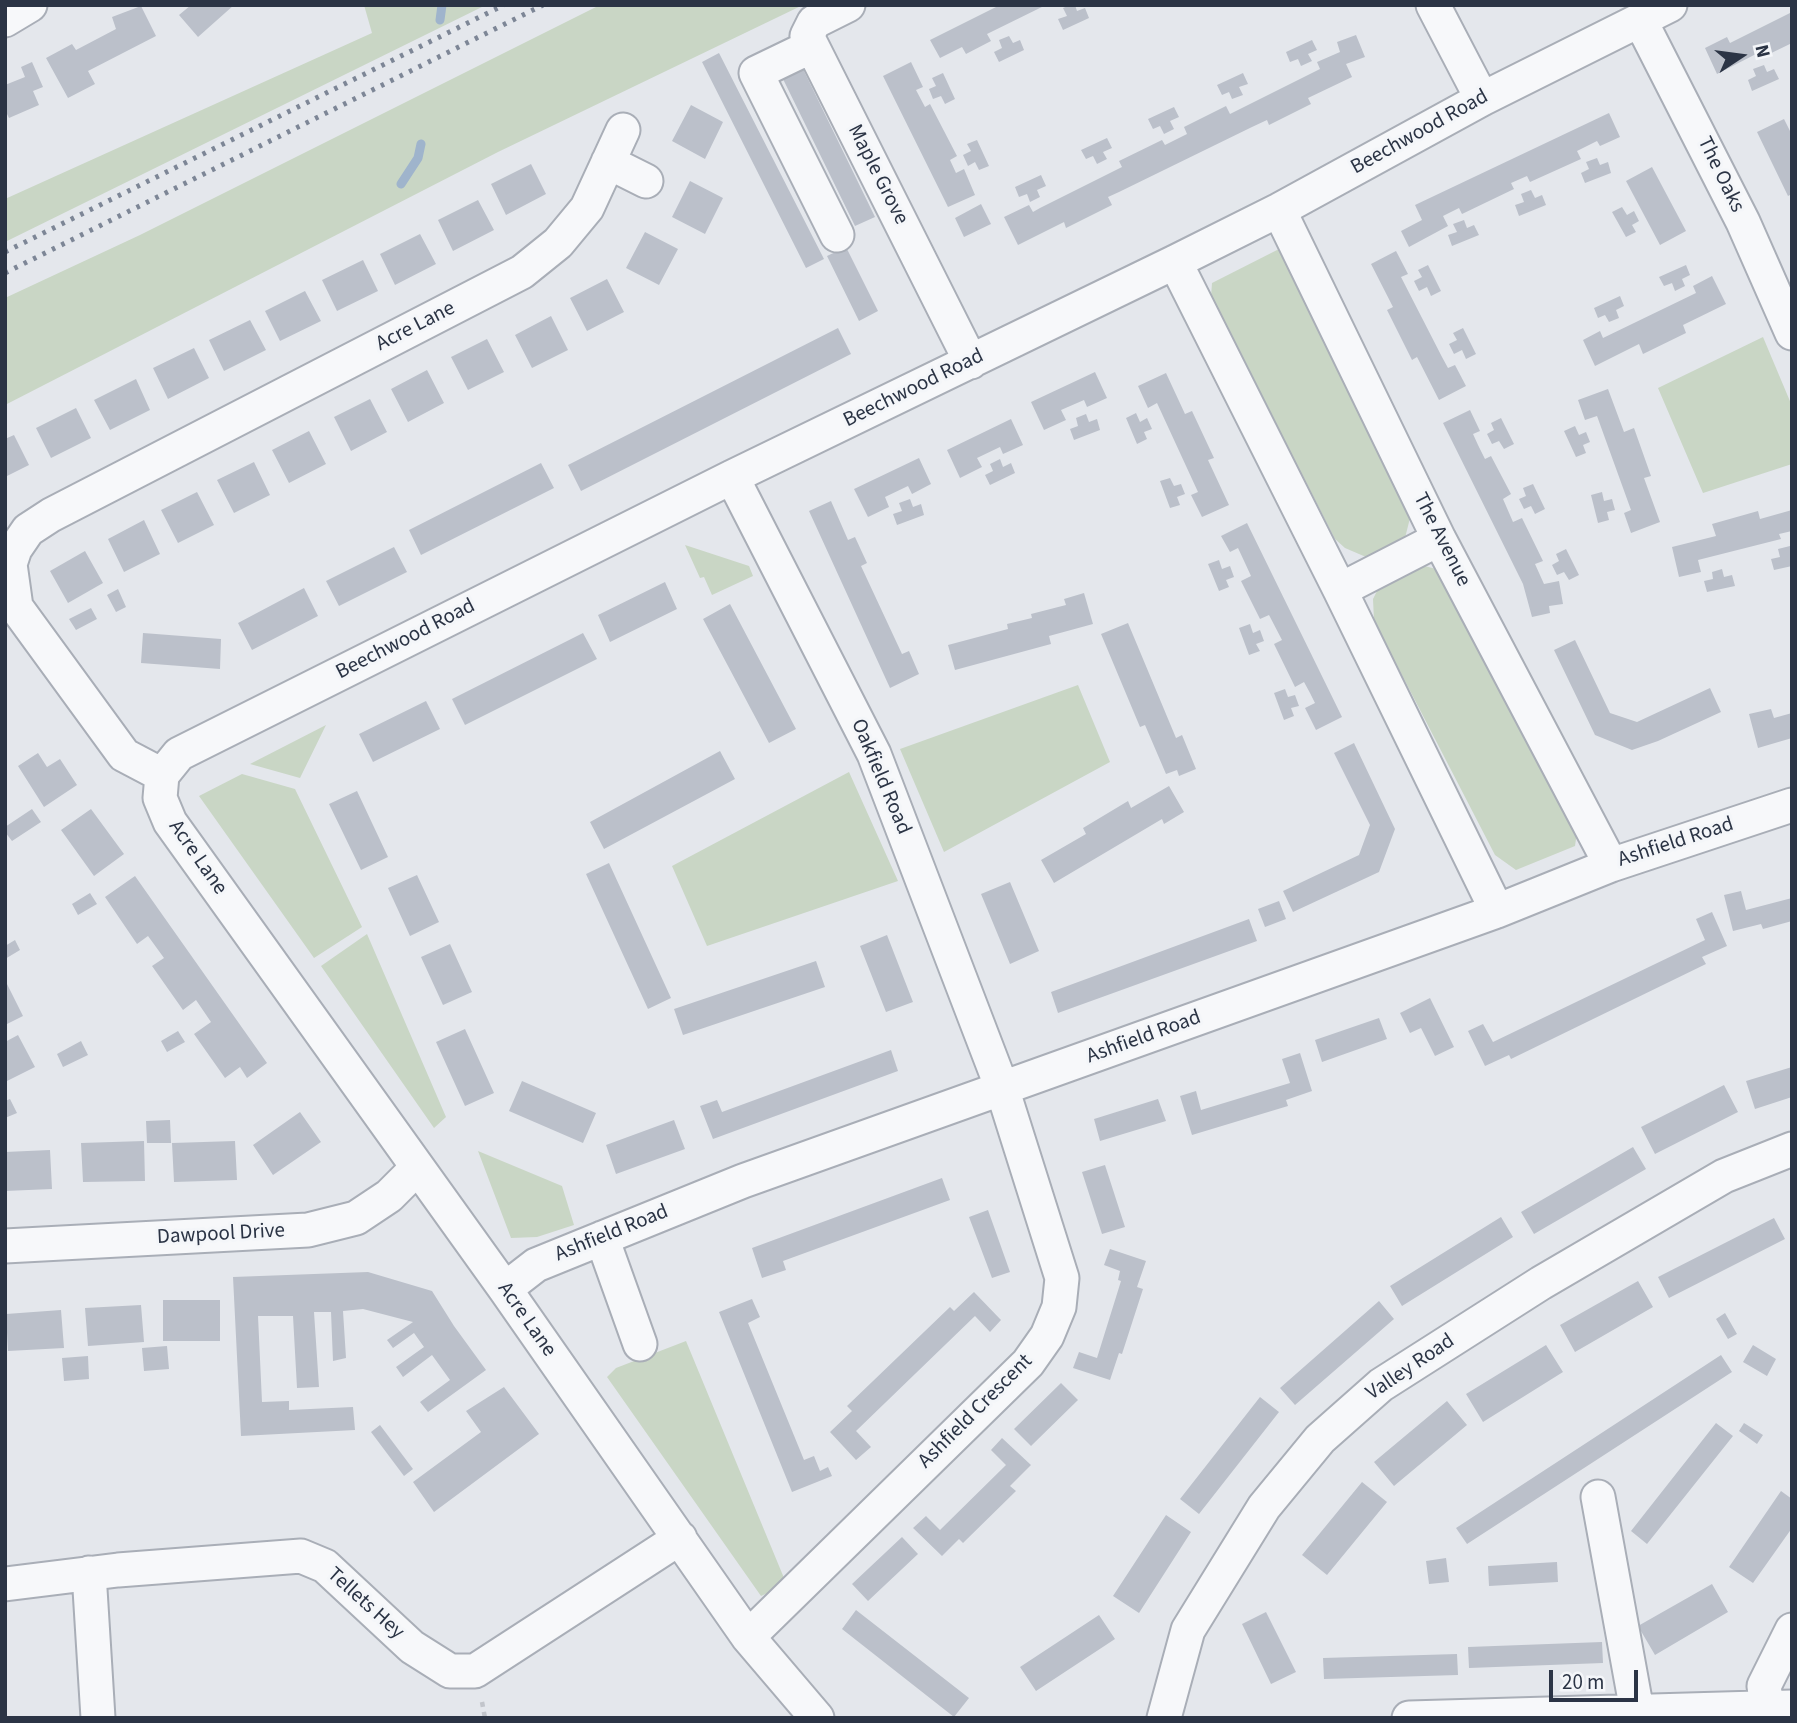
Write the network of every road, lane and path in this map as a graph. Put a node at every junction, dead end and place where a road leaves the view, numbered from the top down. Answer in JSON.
{"nodes":[{"id":1,"x":30,"y":5,"type":"edge"},
{"id":2,"x":848,"y":5,"type":"edge"},
{"id":3,"x":1433,"y":5,"type":"edge"},
{"id":4,"x":1670,"y":5,"type":"edge"},
{"id":5,"x":5,"y":20,"type":"edge"},
{"id":6,"x":1640,"y":20,"type":"junction"},
{"id":7,"x":812,"y":46,"type":"junction"},
{"id":8,"x":1482,"y":99,"type":"junction"},
{"id":9,"x":622,"y":130,"type":"dead end"},
{"id":10,"x":608,"y":162,"type":"junction"},
{"id":11,"x":646,"y":181,"type":"dead end"},
{"id":12,"x":1279,"y":210,"type":"junction"},
{"id":13,"x":837,"y":236,"type":"dead end"},
{"id":14,"x":1175,"y":262,"type":"junction"},
{"id":15,"x":1792,"y":333,"type":"edge"},
{"id":16,"x":971,"y":362,"type":"junction"},
{"id":17,"x":732,"y":477,"type":"junction"},
{"id":18,"x":1439,"y":539,"type":"junction"},
{"id":19,"x":1340,"y":590,"type":"junction"},
{"id":20,"x":162,"y":775,"type":"junction"},
{"id":21,"x":1792,"y":804,"type":"edge"},
{"id":22,"x":1611,"y":865,"type":"junction"},
{"id":23,"x":1497,"y":911,"type":"junction"},
{"id":24,"x":1002,"y":1088,"type":"junction"},
{"id":25,"x":1792,"y":1149,"type":"edge"},
{"id":26,"x":417,"y":1168,"type":"junction"},
{"id":27,"x":602,"y":1238,"type":"junction"},
{"id":28,"x":5,"y":1246,"type":"edge"},
{"id":29,"x":505,"y":1289,"type":"junction"},
{"id":30,"x":640,"y":1344,"type":"dead end"},
{"id":31,"x":1598,"y":1497,"type":"dead end"},
{"id":32,"x":680,"y":1538,"type":"junction"},
{"id":33,"x":89,"y":1573,"type":"junction"},
{"id":34,"x":5,"y":1584,"type":"edge"},
{"id":35,"x":1792,"y":1630,"type":"edge"},
{"id":36,"x":748,"y":1637,"type":"junction"},
{"id":37,"x":1780,"y":1707,"type":"edge"},
{"id":38,"x":1637,"y":1711,"type":"junction"},
{"id":39,"x":1695,"y":1714,"type":"edge"},
{"id":40,"x":98,"y":1718,"type":"edge"},
{"id":41,"x":817,"y":1718,"type":"edge"},
{"id":42,"x":1164,"y":1718,"type":"edge"},
{"id":43,"x":1409,"y":1718,"type":"edge"}],
"edges":[{"from":1,"to":5,"type":"street"},
{"from":2,"to":7,"type":"street"},
{"from":3,"to":8,"type":"street"},
{"from":4,"to":6,"type":"street","name":"Beechwood Road"},
{"from":6,"to":8,"type":"street","name":"Beechwood Road"},
{"from":6,"to":15,"type":"street","name":"The Oaks"},
{"from":7,"to":13,"type":"street"},
{"from":7,"to":16,"type":"street","name":"Maple Grove"},
{"from":8,"to":12,"type":"street","name":"Beechwood Road"},
{"from":9,"to":10,"type":"street","name":"Acre Lane"},
{"from":10,"to":11,"type":"street"},
{"from":10,"to":20,"type":"street","name":"Acre Lane"},
{"from":12,"to":14,"type":"street","name":"Beechwood Road"},
{"from":12,"to":18,"type":"street","name":"The Avenue"},
{"from":14,"to":16,"type":"street","name":"Beechwood Road"},
{"from":14,"to":19,"type":"street"},
{"from":16,"to":17,"type":"street","name":"Beechwood Road"},
{"from":17,"to":20,"type":"street","name":"Beechwood Road"},
{"from":17,"to":24,"type":"street","name":"Oakfield Road"},
{"from":18,"to":19,"type":"street"},
{"from":18,"to":22,"type":"street","name":"The Avenue"},
{"from":19,"to":23,"type":"street"},
{"from":20,"to":26,"type":"street","name":"Acre Lane"},
{"from":21,"to":22,"type":"street","name":"Ashfield Road"},
{"from":22,"to":23,"type":"street","name":"Ashfield Road"},
{"from":23,"to":24,"type":"street","name":"Ashfield Road"},
{"from":24,"to":27,"type":"street","name":"Ashfield Road"},
{"from":24,"to":36,"type":"street","name":"Ashfield Crescent"},
{"from":25,"to":42,"type":"street","name":"Valley Road"},
{"from":26,"to":28,"type":"street","name":"Dawpool Drive"},
{"from":26,"to":29,"type":"street","name":"Acre Lane"},
{"from":27,"to":29,"type":"street","name":"Ashfield Road"},
{"from":27,"to":30,"type":"street"},
{"from":29,"to":32,"type":"street","name":"Acre Lane"},
{"from":31,"to":38,"type":"street"},
{"from":32,"to":33,"type":"street","name":"Tellets Hey"},
{"from":32,"to":36,"type":"street","name":"Acre Lane"},
{"from":33,"to":34,"type":"street","name":"Tellets Hey"},
{"from":33,"to":40,"type":"street"},
{"from":35,"to":37,"type":"street"},
{"from":36,"to":41,"type":"street","name":"Acre Lane"},
{"from":37,"to":39,"type":"street"},
{"from":38,"to":39,"type":"street"},
{"from":38,"to":43,"type":"street"}]}
